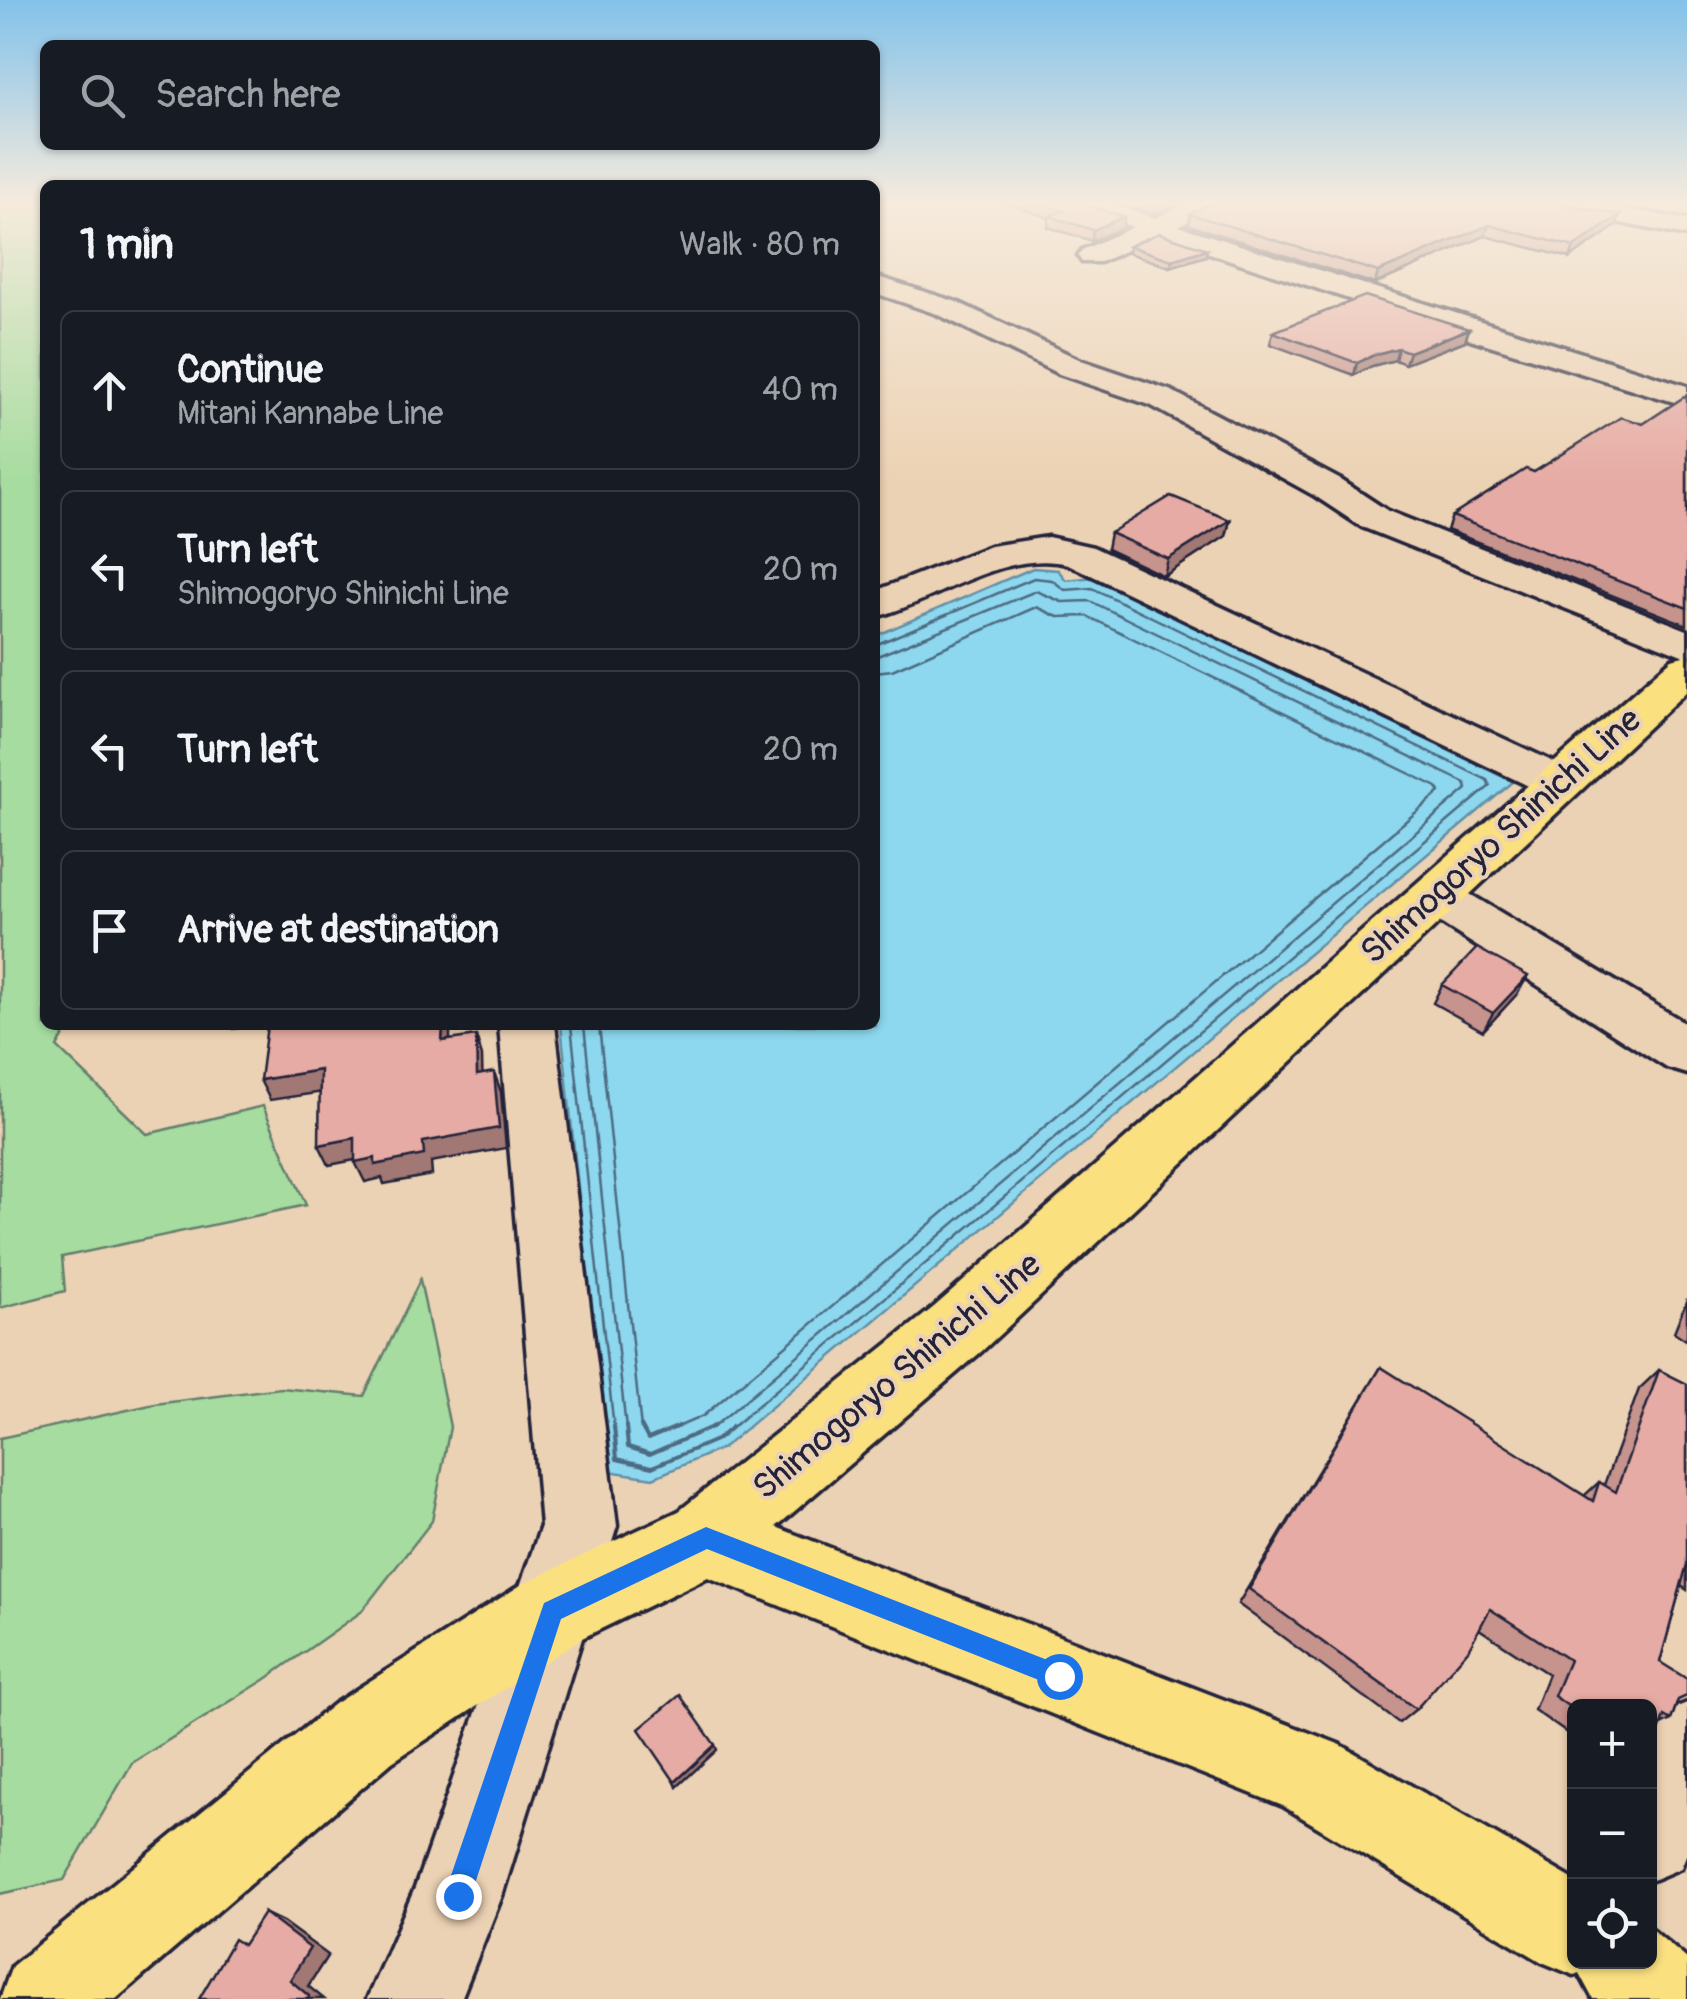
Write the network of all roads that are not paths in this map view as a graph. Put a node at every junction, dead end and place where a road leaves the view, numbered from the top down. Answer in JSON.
{"nodes":[{"id":1,"x":909,"y":295,"type":"edge"},
{"id":2,"x":1367,"y":295,"type":"edge"},
{"id":3,"x":1687,"y":396,"type":"edge"},
{"id":4,"x":880,"y":603,"type":"edge"},
{"id":5,"x":1687,"y":645,"type":"edge"},
{"id":6,"x":1687,"y":668,"type":"edge"},
{"id":7,"x":1560,"y":783,"type":"junction"},
{"id":8,"x":1435,"y":896,"type":"junction"},
{"id":9,"x":528,"y":1030,"type":"edge"},
{"id":10,"x":1687,"y":1052,"type":"edge"},
{"id":11,"x":706,"y":1538,"type":"junction"},
{"id":12,"x":552,"y":1611,"type":"junction"},
{"id":13,"x":1687,"y":1746,"type":"edge"},
{"id":14,"x":1657,"y":1821,"type":"edge"},
{"id":15,"x":1567,"y":1926,"type":"edge"},
{"id":16,"x":1628,"y":1969,"type":"edge"},
{"id":17,"x":45,"y":1999,"type":"edge"},
{"id":18,"x":414,"y":1999,"type":"edge"},
{"id":19,"x":1662,"y":1999,"type":"edge"}],
"edges":[{"from":1,"to":5,"type":"street"},
{"from":2,"to":3,"type":"street"},
{"from":4,"to":7,"type":"street"},
{"from":6,"to":7,"type":"main road","name":"Shimogoryo Shinichi Line"},
{"from":7,"to":8,"type":"main road","name":"Shimogoryo Shinichi Line"},
{"from":8,"to":10,"type":"street"},
{"from":8,"to":11,"type":"main road","name":"Shimogoryo Shinichi Line"},
{"from":9,"to":12,"type":"street"},
{"from":11,"to":12,"type":"main road","name":"Shimogoryo Shinichi Line"},
{"from":11,"to":15,"type":"main road"},
{"from":12,"to":17,"type":"main road","name":"Shimogoryo Shinichi Line"},
{"from":12,"to":18,"type":"street"},
{"from":13,"to":14,"type":"street"},
{"from":16,"to":19,"type":"main road"}]}
